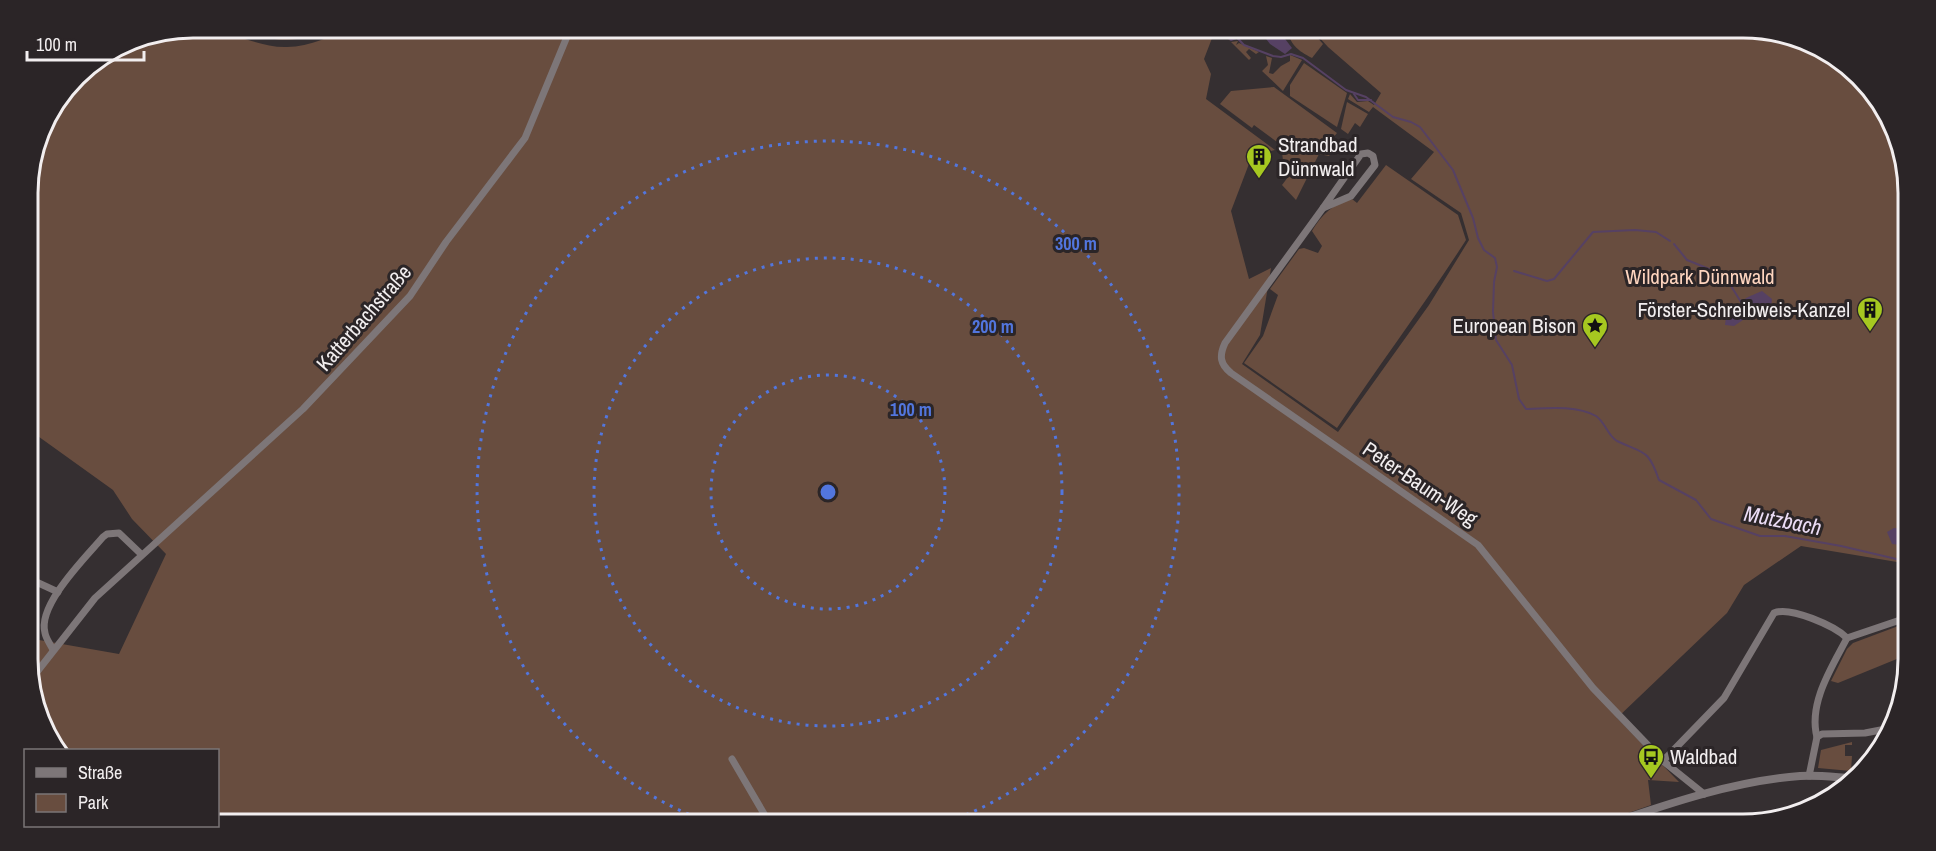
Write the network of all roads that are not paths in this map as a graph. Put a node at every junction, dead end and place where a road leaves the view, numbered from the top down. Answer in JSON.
{"nodes":[{"id":1,"x":566,"y":38,"type":"edge"},
{"id":2,"x":1323,"y":208,"type":"junction"},
{"id":3,"x":141,"y":554,"type":"junction"},
{"id":4,"x":38,"y":583,"type":"edge"},
{"id":5,"x":58,"y":592,"type":"junction"},
{"id":6,"x":1898,"y":620,"type":"edge"},
{"id":7,"x":1847,"y":638,"type":"junction"},
{"id":8,"x":54,"y":650,"type":"junction"},
{"id":9,"x":39,"y":670,"type":"edge"},
{"id":10,"x":1880,"y":730,"type":"edge"},
{"id":11,"x":1817,"y":737,"type":"junction"},
{"id":12,"x":732,"y":759,"type":"dead end"},
{"id":13,"x":1663,"y":761,"type":"junction"},
{"id":14,"x":1809,"y":776,"type":"junction"},
{"id":15,"x":1842,"y":778,"type":"edge"},
{"id":16,"x":1704,"y":794,"type":"junction"},
{"id":17,"x":1643,"y":813,"type":"edge"},
{"id":18,"x":764,"y":814,"type":"edge"}],
"edges":[{"from":1,"to":3,"type":"street","name":"Katterbachstraße"},
{"from":2,"to":2,"type":"street","name":"Peter-Baum-Weg"},
{"from":2,"to":13,"type":"street","name":"Peter-Baum-Weg"},
{"from":3,"to":5,"type":"street"},
{"from":3,"to":8,"type":"street","name":"Katterbachstraße"},
{"from":4,"to":5,"type":"street"},
{"from":5,"to":8,"type":"street"},
{"from":6,"to":7,"type":"street"},
{"from":7,"to":11,"type":"street"},
{"from":7,"to":13,"type":"street"},
{"from":8,"to":9,"type":"street","name":"Katterbachstraße"},
{"from":10,"to":11,"type":"street"},
{"from":11,"to":14,"type":"street"},
{"from":12,"to":18,"type":"street"},
{"from":13,"to":16,"type":"street","name":"Peter-Baum-Weg"},
{"from":14,"to":15,"type":"street"},
{"from":14,"to":16,"type":"street"},
{"from":16,"to":17,"type":"street"}]}
